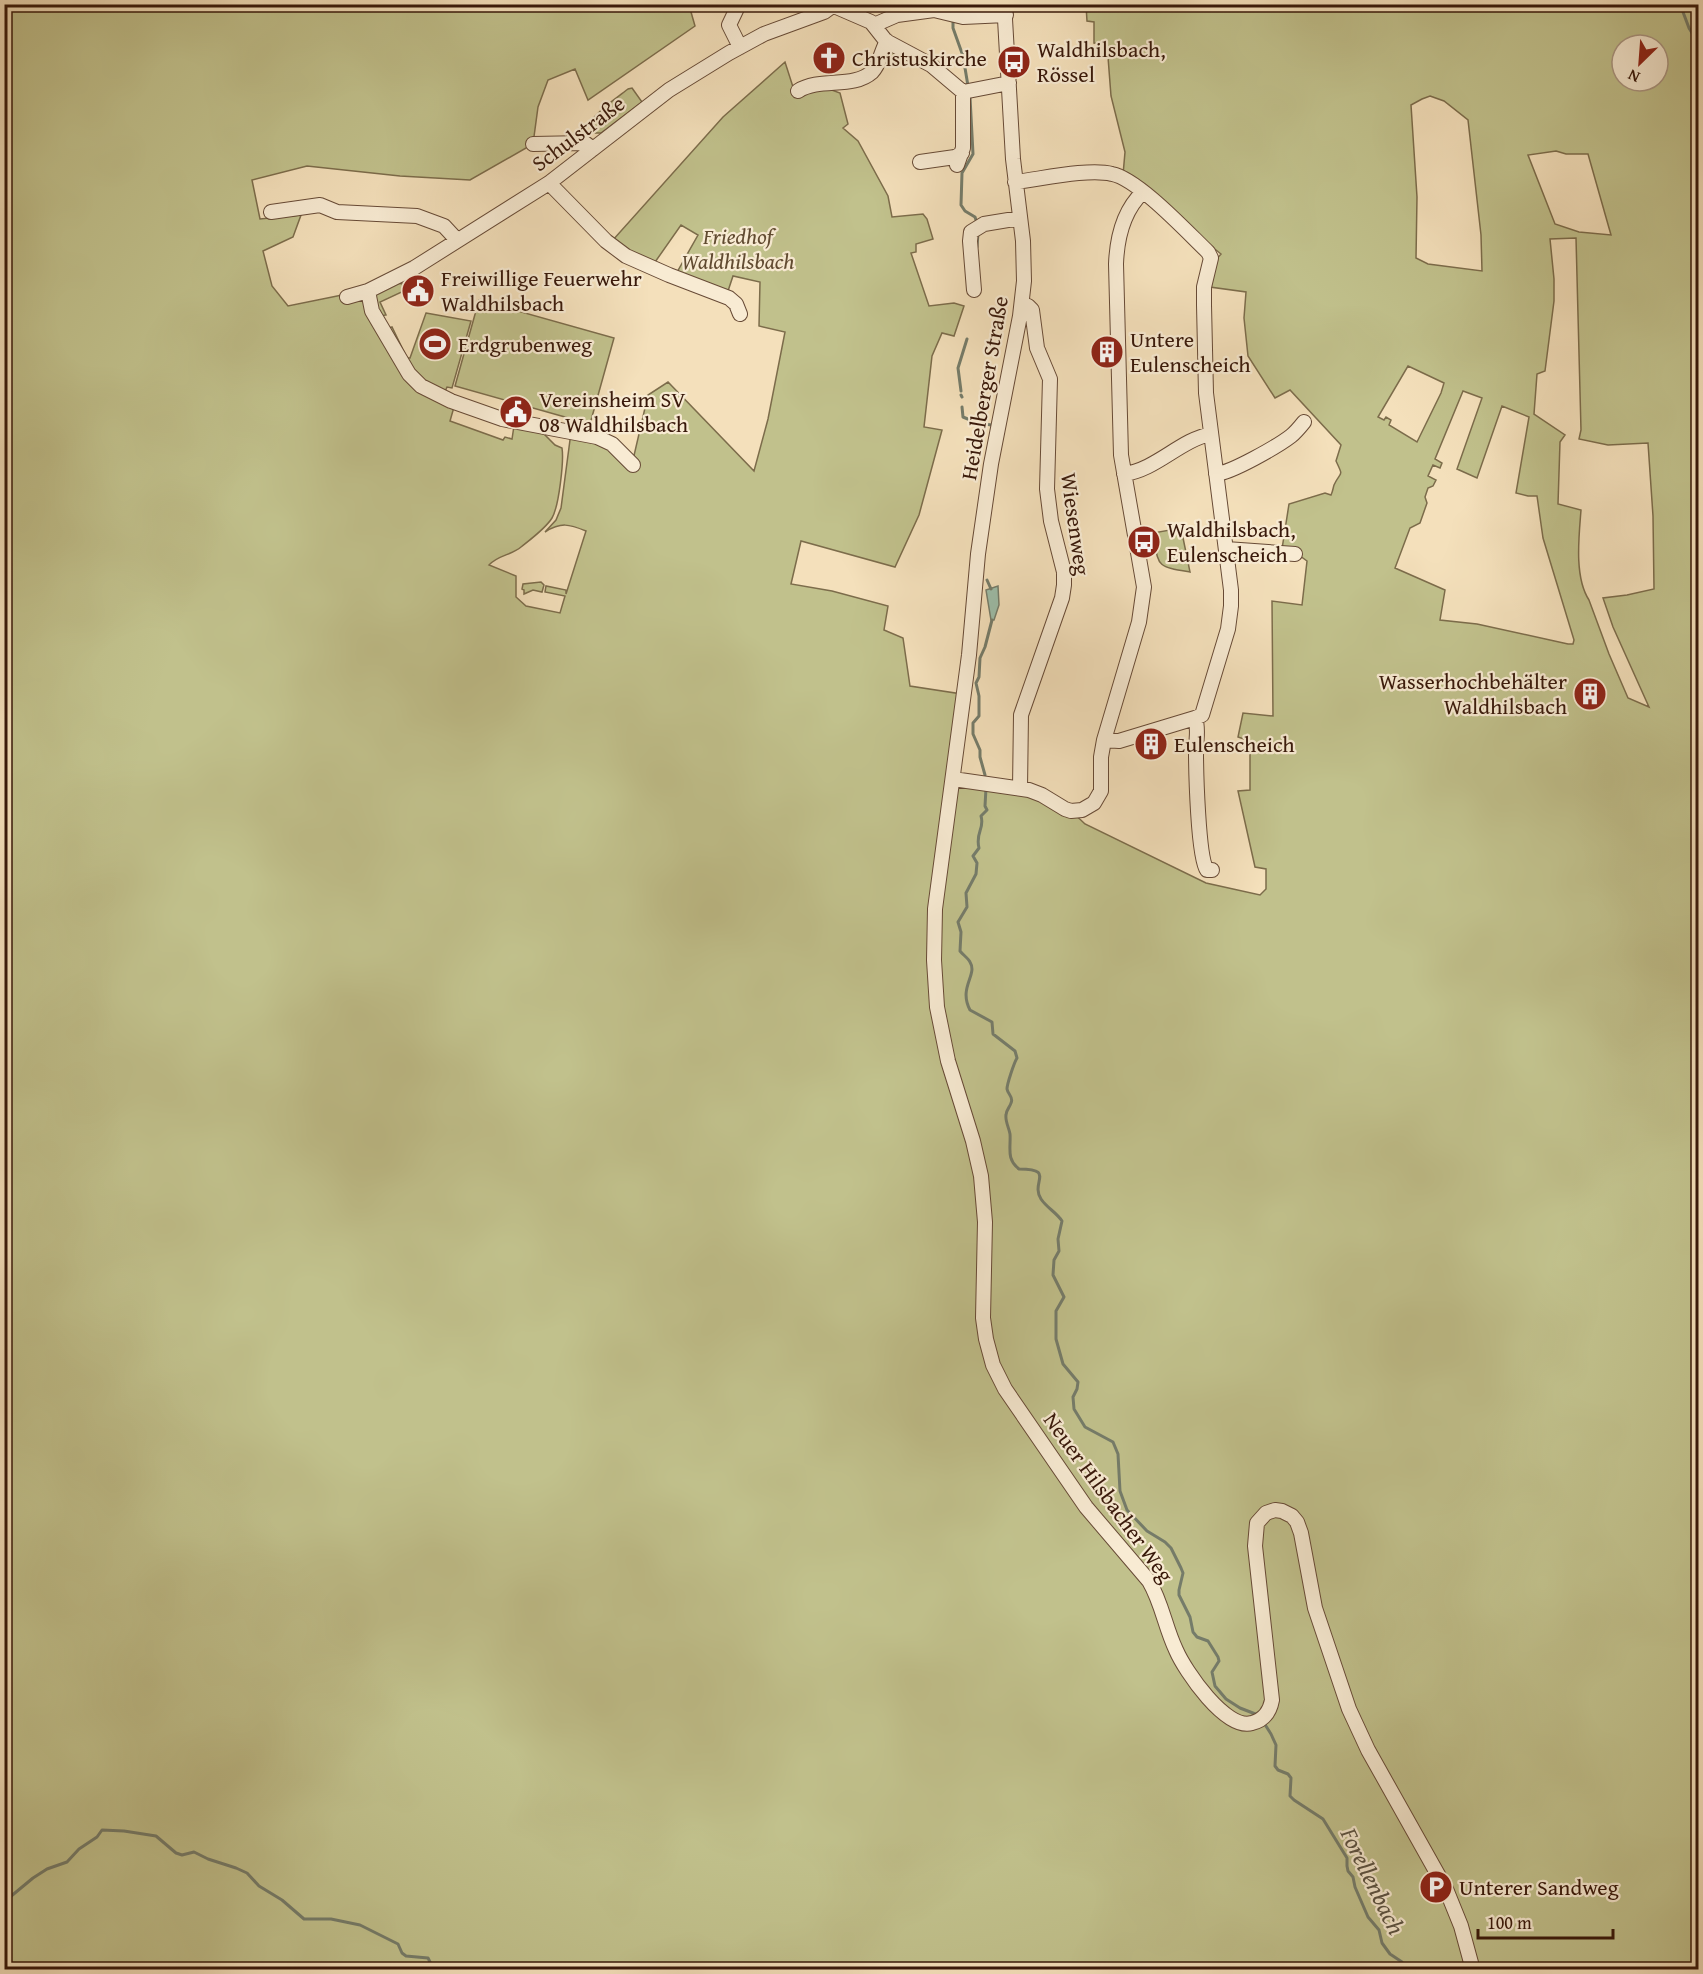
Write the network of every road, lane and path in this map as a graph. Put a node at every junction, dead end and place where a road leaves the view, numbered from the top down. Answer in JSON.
{"nodes":[{"id":1,"x":739,"y":4,"type":"edge"},
{"id":2,"x":835,"y":5,"type":"edge"},
{"id":3,"x":1006,"y":10,"type":"edge"},
{"id":4,"x":874,"y":25,"type":"junction"},
{"id":5,"x":887,"y":41,"type":"junction"},
{"id":6,"x":740,"y":47,"type":"junction"},
{"id":7,"x":1009,"y":83,"type":"junction"},
{"id":8,"x":798,"y":91,"type":"dead end"},
{"id":9,"x":963,"y":92,"type":"junction"},
{"id":10,"x":533,"y":144,"type":"dead end"},
{"id":11,"x":593,"y":149,"type":"junction"},
{"id":12,"x":920,"y":162,"type":"dead end"},
{"id":13,"x":1015,"y":182,"type":"junction"},
{"id":14,"x":549,"y":183,"type":"junction"},
{"id":15,"x":1143,"y":192,"type":"junction"},
{"id":16,"x":271,"y":212,"type":"dead end"},
{"id":17,"x":1020,"y":218,"type":"junction"},
{"id":18,"x":457,"y":240,"type":"junction"},
{"id":19,"x":974,"y":290,"type":"dead end"},
{"id":20,"x":368,"y":291,"type":"junction"},
{"id":21,"x":347,"y":297,"type":"dead end"},
{"id":22,"x":1022,"y":304,"type":"junction"},
{"id":23,"x":740,"y":314,"type":"dead end"},
{"id":24,"x":1304,"y":422,"type":"dead end"},
{"id":25,"x":1211,"y":434,"type":"junction"},
{"id":26,"x":633,"y":465,"type":"dead end"},
{"id":27,"x":1124,"y":474,"type":"junction"},
{"id":28,"x":1216,"y":474,"type":"junction"},
{"id":29,"x":1226,"y":549,"type":"junction"},
{"id":30,"x":1295,"y":554,"type":"dead end"},
{"id":31,"x":1195,"y":718,"type":"junction"},
{"id":32,"x":1104,"y":740,"type":"junction"},
{"id":33,"x":953,"y":779,"type":"junction"},
{"id":34,"x":1020,"y":788,"type":"junction"},
{"id":35,"x":1212,"y":870,"type":"dead end"},
{"id":36,"x":1473,"y":1970,"type":"edge"}],
"edges":[{"from":1,"to":6,"type":"street"},
{"from":2,"to":4,"type":"street"},
{"from":2,"to":6,"type":"street","name":"Schulstraße"},
{"from":3,"to":4,"type":"street"},
{"from":3,"to":7,"type":"street","name":"Heidelberger Straße"},
{"from":4,"to":5,"type":"street"},
{"from":5,"to":8,"type":"street"},
{"from":5,"to":9,"type":"street"},
{"from":6,"to":11,"type":"street","name":"Schulstraße"},
{"from":7,"to":9,"type":"street"},
{"from":7,"to":13,"type":"street","name":"Heidelberger Straße"},
{"from":9,"to":12,"type":"street"},
{"from":10,"to":11,"type":"street"},
{"from":11,"to":14,"type":"street","name":"Schulstraße"},
{"from":13,"to":15,"type":"street"},
{"from":13,"to":17,"type":"street","name":"Heidelberger Straße"},
{"from":14,"to":18,"type":"street","name":"Schulstraße"},
{"from":14,"to":23,"type":"street"},
{"from":15,"to":25,"type":"street"},
{"from":15,"to":27,"type":"street"},
{"from":16,"to":18,"type":"street"},
{"from":17,"to":19,"type":"street"},
{"from":17,"to":22,"type":"street","name":"Heidelberger Straße"},
{"from":18,"to":20,"type":"street","name":"Schulstraße"},
{"from":20,"to":21,"type":"street","name":"Schulstraße"},
{"from":20,"to":26,"type":"street"},
{"from":22,"to":33,"type":"street","name":"Heidelberger Straße"},
{"from":22,"to":34,"type":"street","name":"Wiesenweg"},
{"from":24,"to":28,"type":"street"},
{"from":25,"to":27,"type":"street"},
{"from":25,"to":28,"type":"street"},
{"from":27,"to":32,"type":"street"},
{"from":28,"to":29,"type":"street"},
{"from":29,"to":30,"type":"street"},
{"from":29,"to":31,"type":"street"},
{"from":31,"to":32,"type":"street"},
{"from":31,"to":35,"type":"street"},
{"from":32,"to":34,"type":"street"},
{"from":33,"to":34,"type":"street"},
{"from":33,"to":36,"type":"street","name":"Neuer Hilsbacher Weg"}]}
